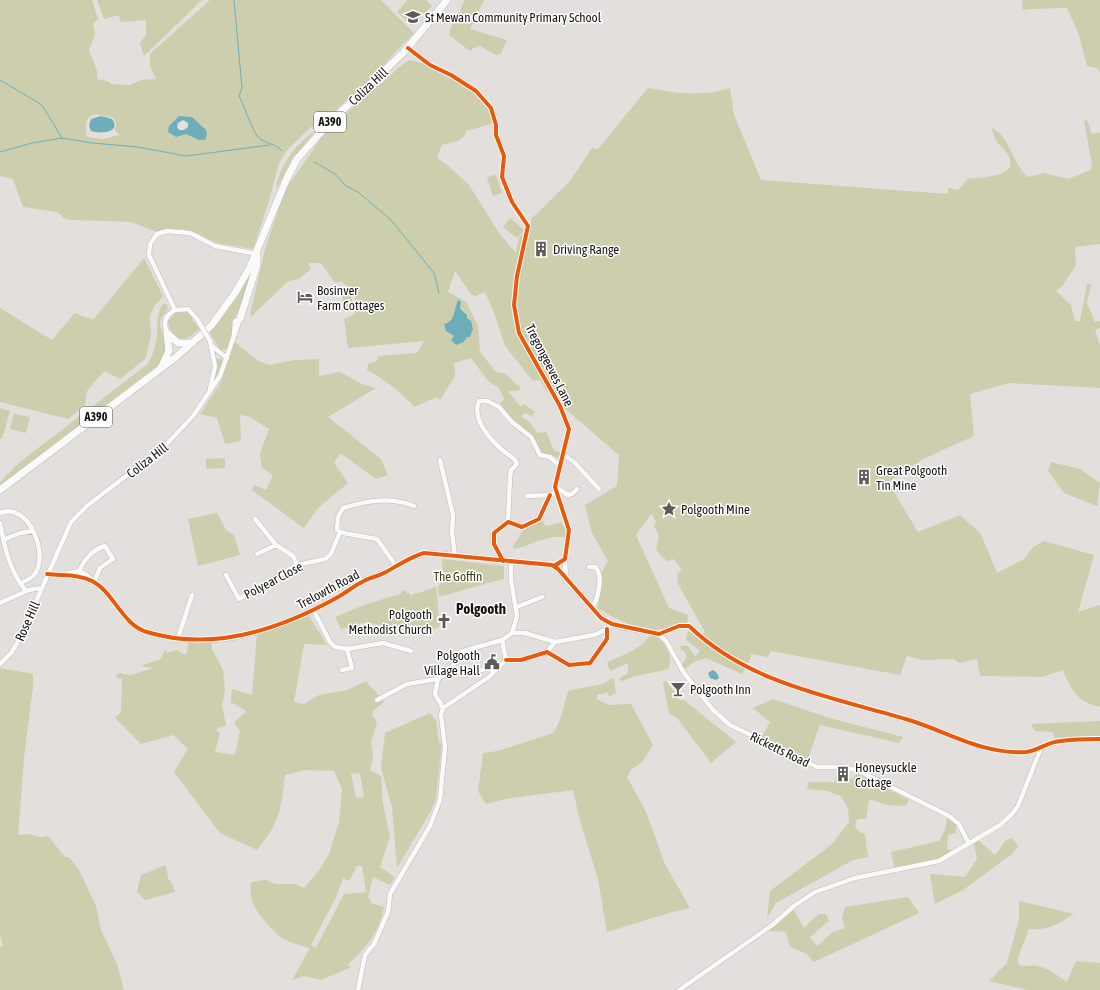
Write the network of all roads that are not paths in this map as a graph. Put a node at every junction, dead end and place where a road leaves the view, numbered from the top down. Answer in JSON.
{"nodes":[{"id":1,"x":447,"y":0,"type":"edge"},
{"id":2,"x":408,"y":48,"type":"junction"},
{"id":3,"x":257,"y":254,"type":"junction"},
{"id":4,"x":175,"y":310,"type":"junction"},
{"id":5,"x":240,"y":319,"type":"joint"},
{"id":6,"x":167,"y":333,"type":"junction"},
{"id":7,"x":192,"y":343,"type":"junction"},
{"id":8,"x":215,"y":355,"type":"junction"},
{"id":9,"x":226,"y":358,"type":"junction"},
{"id":10,"x":159,"y":369,"type":"junction"},
{"id":11,"x":210,"y":391,"type":"junction"},
{"id":12,"x":563,"y":454,"type":"junction"},
{"id":13,"x":440,"y":460,"type":"dead end"},
{"id":14,"x":560,"y":466,"type":"junction"},
{"id":15,"x":577,"y":489,"type":"dead end"},
{"id":16,"x":599,"y":489,"type":"dead end"},
{"id":17,"x":0,"y":490,"type":"edge"},
{"id":18,"x":556,"y":490,"type":"junction"},
{"id":19,"x":527,"y":496,"type":"dead end"},
{"id":20,"x":414,"y":506,"type":"dead end"},
{"id":21,"x":0,"y":513,"type":"edge"},
{"id":22,"x":255,"y":519,"type":"dead end"},
{"id":23,"x":0,"y":523,"type":"edge"},
{"id":24,"x":33,"y":531,"type":"junction"},
{"id":25,"x":340,"y":532,"type":"junction"},
{"id":26,"x":3,"y":540,"type":"junction"},
{"id":27,"x":276,"y":545,"type":"junction"},
{"id":28,"x":257,"y":554,"type":"dead end"},
{"id":29,"x":455,"y":556,"type":"junction"},
{"id":30,"x":565,"y":559,"type":"junction"},
{"id":31,"x":503,"y":561,"type":"junction"},
{"id":32,"x":511,"y":562,"type":"junction"},
{"id":33,"x":297,"y":565,"type":"junction"},
{"id":34,"x":396,"y":566,"type":"junction"},
{"id":35,"x":554,"y":566,"type":"junction"},
{"id":36,"x":589,"y":568,"type":"dead end"},
{"id":37,"x":79,"y":571,"type":"junction"},
{"id":38,"x":47,"y":574,"type":"junction"},
{"id":39,"x":226,"y":575,"type":"dead end"},
{"id":40,"x":64,"y":576,"type":"junction"},
{"id":41,"x":566,"y":581,"type":"junction"},
{"id":42,"x":94,"y":582,"type":"junction"},
{"id":43,"x":20,"y":584,"type":"junction"},
{"id":44,"x":41,"y":588,"type":"junction"},
{"id":45,"x":26,"y":591,"type":"junction"},
{"id":46,"x":192,"y":595,"type":"dead end"},
{"id":47,"x":542,"y":597,"type":"dead end"},
{"id":48,"x":0,"y":603,"type":"edge"},
{"id":49,"x":517,"y":607,"type":"junction"},
{"id":50,"x":592,"y":608,"type":"junction"},
{"id":51,"x":312,"y":609,"type":"junction"},
{"id":52,"x":612,"y":624,"type":"junction"},
{"id":53,"x":607,"y":629,"type":"junction"},
{"id":54,"x":512,"y":633,"type":"junction"},
{"id":55,"x":659,"y":634,"type":"junction"},
{"id":56,"x":178,"y":638,"type":"junction"},
{"id":57,"x":502,"y":640,"type":"junction"},
{"id":58,"x":555,"y":642,"type":"junction"},
{"id":59,"x":347,"y":649,"type":"junction"},
{"id":60,"x":411,"y":651,"type":"dead end"},
{"id":61,"x":547,"y":652,"type":"junction"},
{"id":62,"x":506,"y":660,"type":"junction"},
{"id":63,"x":0,"y":664,"type":"edge"},
{"id":64,"x":342,"y":670,"type":"dead end"},
{"id":65,"x":495,"y":670,"type":"junction"},
{"id":66,"x":463,"y":675,"type":"dead end"},
{"id":67,"x":438,"y":679,"type":"junction"},
{"id":68,"x":378,"y":700,"type":"dead end"},
{"id":69,"x":443,"y":708,"type":"junction"},
{"id":70,"x":1100,"y":740,"type":"edge"},
{"id":71,"x":1041,"y":748,"type":"junction"},
{"id":72,"x":969,"y":844,"type":"junction"},
{"id":73,"x":358,"y":990,"type":"edge"},
{"id":74,"x":679,"y":990,"type":"edge"}],
"edges":[{"from":1,"to":2,"type":"highway","number":"A390"},
{"from":2,"to":3,"type":"highway","name":"Coliza Hill","number":"A390"},
{"from":2,"to":12,"type":"street","name":"Tregongeeves Lane"},
{"from":3,"to":4,"type":"street"},
{"from":3,"to":5,"type":"highway"},
{"from":3,"to":7,"type":"highway","number":"A390"},
{"from":4,"to":6,"type":"street"},
{"from":4,"to":8,"type":"street","bridge":true},
{"from":5,"to":9,"type":"street","name":"Coliza Hill"},
{"from":6,"to":7,"type":"highway"},
{"from":6,"to":10,"type":"highway"},
{"from":7,"to":10,"type":"highway","number":"A390"},
{"from":8,"to":9,"type":"street"},
{"from":8,"to":11,"type":"street"},
{"from":9,"to":11,"type":"street","name":"Coliza Hill"},
{"from":10,"to":17,"type":"highway","number":"A390"},
{"from":11,"to":38,"type":"street","name":"Coliza Hill"},
{"from":12,"to":14,"type":"street","name":"Tregongeeves Lane"},
{"from":12,"to":16,"type":"street"},
{"from":13,"to":29,"type":"street"},
{"from":14,"to":18,"type":"street","name":"Tregongeeves Lane"},
{"from":14,"to":31,"type":"street"},
{"from":15,"to":18,"type":"street"},
{"from":18,"to":19,"type":"street"},
{"from":18,"to":30,"type":"street"},
{"from":20,"to":25,"type":"street"},
{"from":21,"to":24,"type":"street"},
{"from":22,"to":27,"type":"street"},
{"from":23,"to":26,"type":"street"},
{"from":24,"to":26,"type":"street"},
{"from":24,"to":43,"type":"street"},
{"from":25,"to":33,"type":"street","name":"Polyear Close"},
{"from":25,"to":34,"type":"street"},
{"from":26,"to":43,"type":"street"},
{"from":27,"to":28,"type":"street"},
{"from":27,"to":33,"type":"street"},
{"from":29,"to":31,"type":"street","name":"Trelowth Road"},
{"from":29,"to":34,"type":"street","name":"Trelowth Road"},
{"from":30,"to":35,"type":"street"},
{"from":30,"to":41,"type":"street"},
{"from":31,"to":32,"type":"street","name":"Trelowth Road"},
{"from":32,"to":35,"type":"street","name":"Trelowth Road"},
{"from":32,"to":49,"type":"street"},
{"from":33,"to":39,"type":"street","name":"Polyear Close"},
{"from":34,"to":51,"type":"street","name":"Trelowth Road"},
{"from":35,"to":41,"type":"street"},
{"from":36,"to":50,"type":"street"},
{"from":37,"to":40,"type":"street"},
{"from":37,"to":42,"type":"street","name":"Trelowth Road"},
{"from":37,"to":42,"type":"street"},
{"from":38,"to":40,"type":"street"},
{"from":38,"to":44,"type":"street","name":"Rose Hill"},
{"from":40,"to":42,"type":"street"},
{"from":41,"to":50,"type":"street"},
{"from":42,"to":56,"type":"street","name":"Trelowth Road"},
{"from":43,"to":45,"type":"street"},
{"from":44,"to":45,"type":"street"},
{"from":44,"to":63,"type":"street","name":"Rose Hill"},
{"from":45,"to":48,"type":"street"},
{"from":46,"to":56,"type":"street"},
{"from":47,"to":49,"type":"street"},
{"from":49,"to":54,"type":"street"},
{"from":50,"to":52,"type":"street"},
{"from":51,"to":56,"type":"street","name":"Trelowth Road"},
{"from":51,"to":59,"type":"street"},
{"from":52,"to":53,"type":"street"},
{"from":52,"to":55,"type":"street"},
{"from":53,"to":58,"type":"street"},
{"from":53,"to":61,"type":"street"},
{"from":54,"to":57,"type":"street"},
{"from":54,"to":58,"type":"street"},
{"from":55,"to":71,"type":"street"},
{"from":55,"to":72,"type":"street","name":"Ricketts Road"},
{"from":57,"to":62,"type":"street"},
{"from":57,"to":67,"type":"street"},
{"from":58,"to":61,"type":"street"},
{"from":59,"to":60,"type":"street"},
{"from":59,"to":64,"type":"street"},
{"from":61,"to":62,"type":"street"},
{"from":62,"to":65,"type":"street"},
{"from":65,"to":66,"type":"street"},
{"from":65,"to":69,"type":"street"},
{"from":67,"to":68,"type":"street"},
{"from":67,"to":69,"type":"street"},
{"from":69,"to":73,"type":"street"},
{"from":70,"to":71,"type":"street"},
{"from":71,"to":72,"type":"street"},
{"from":72,"to":74,"type":"street"}]}
